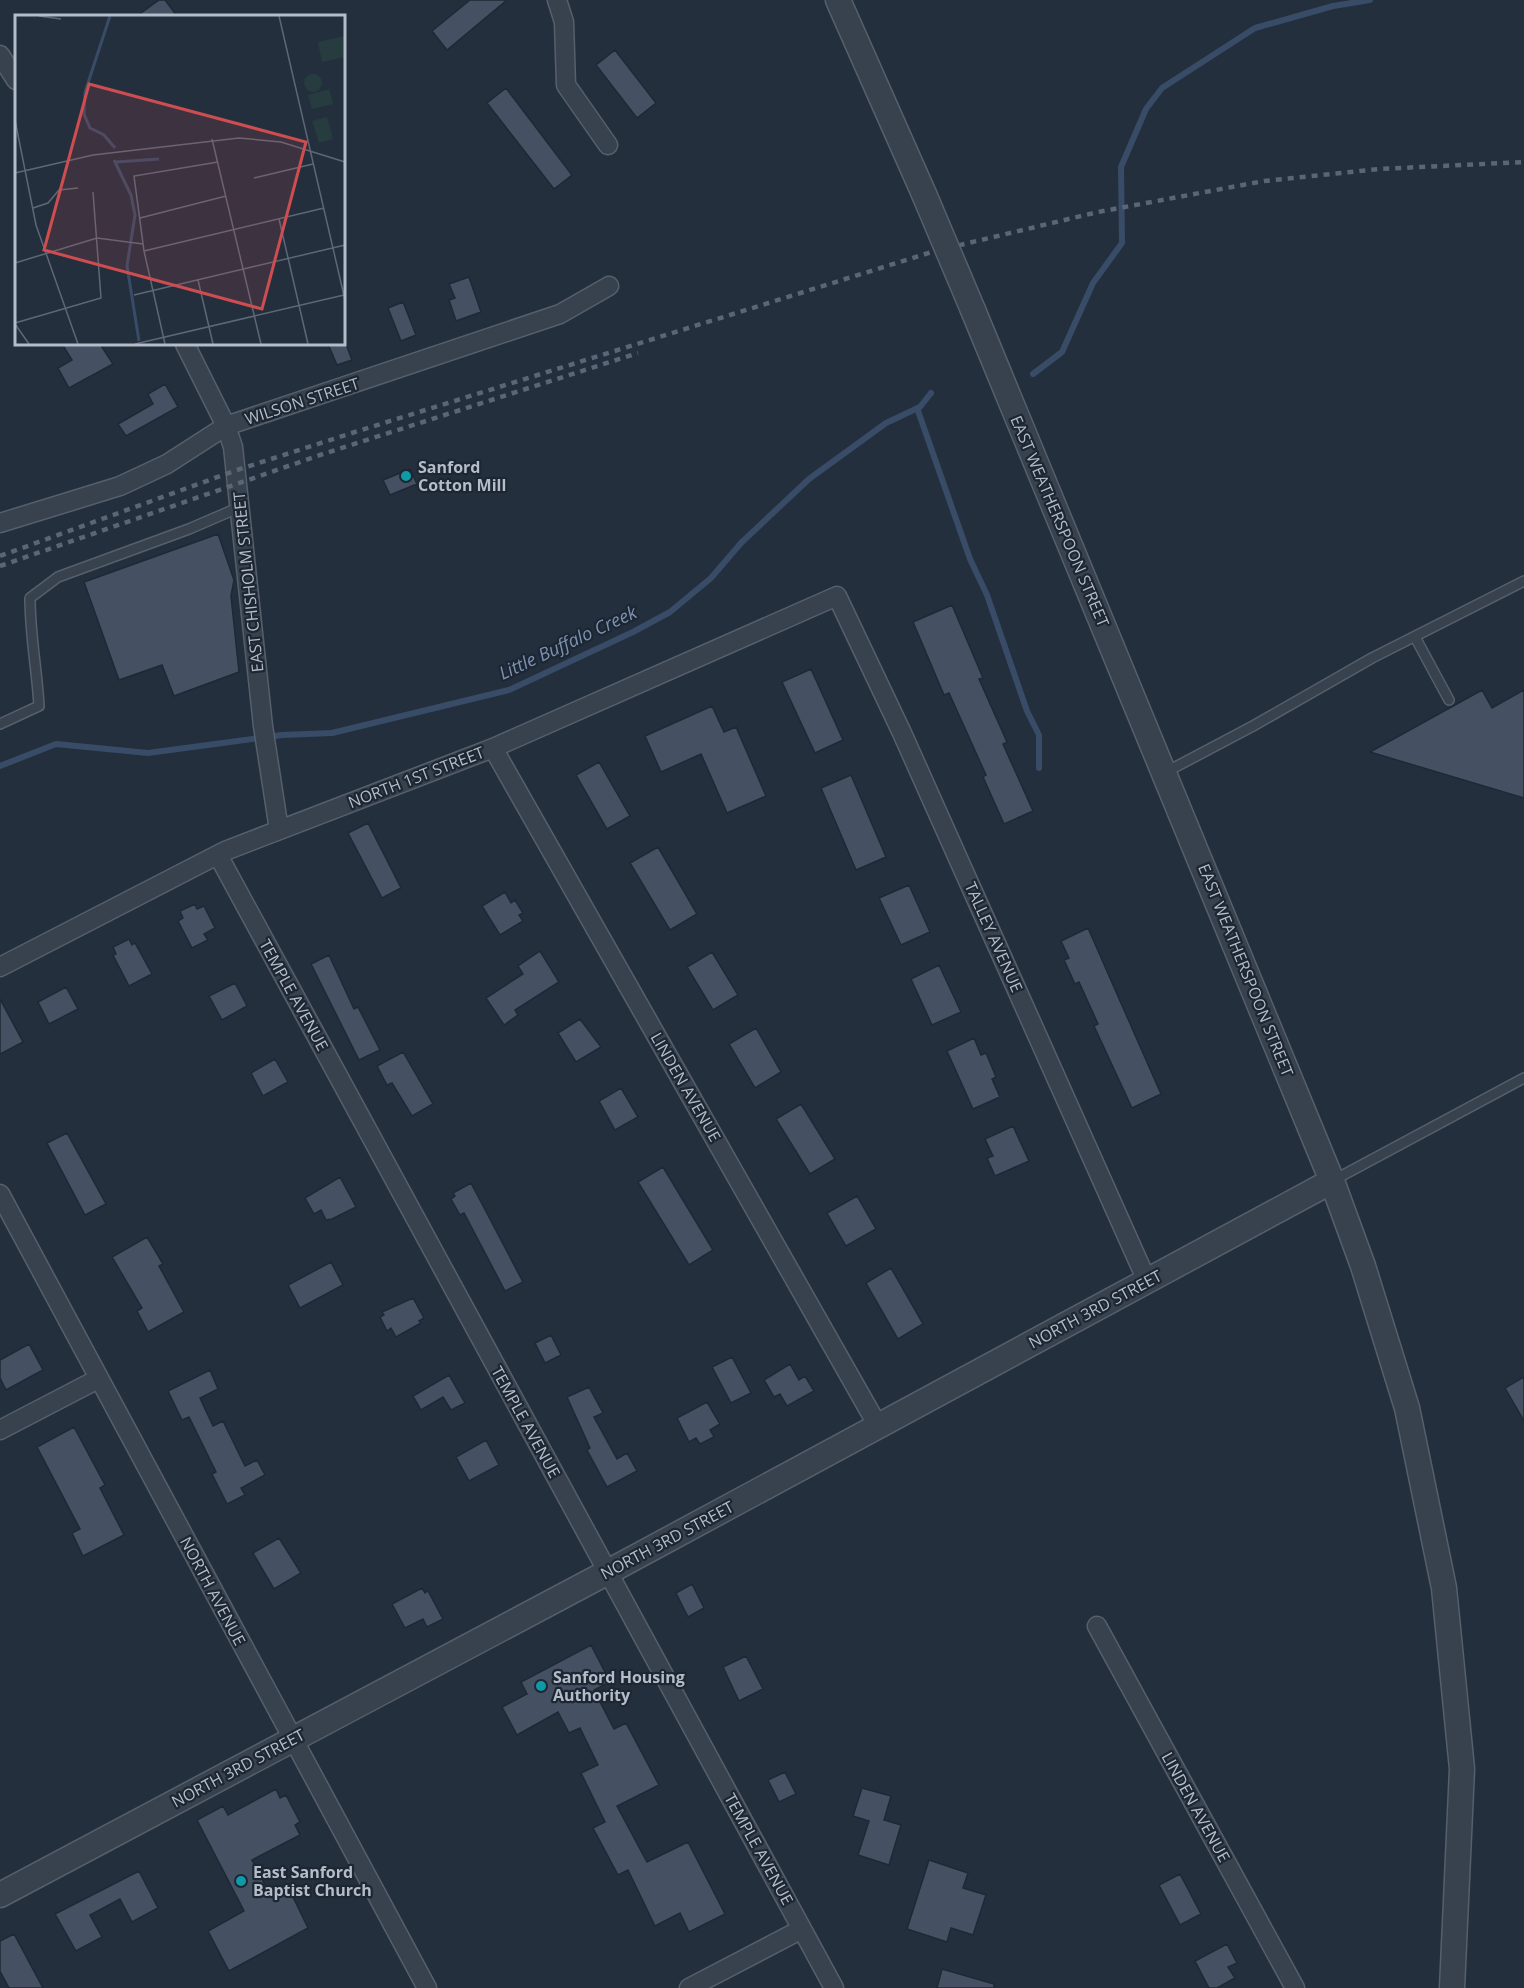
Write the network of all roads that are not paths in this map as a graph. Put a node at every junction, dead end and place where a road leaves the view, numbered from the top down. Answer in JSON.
{"nodes":[{"id":1,"x":557,"y":0,"type":"edge"},
{"id":2,"x":838,"y":0,"type":"edge"},
{"id":3,"x":0,"y":55,"type":"edge"},
{"id":4,"x":15,"y":78,"type":"edge"},
{"id":5,"x":608,"y":145,"type":"dead end"},
{"id":6,"x":609,"y":286,"type":"dead end"},
{"id":7,"x":186,"y":345,"type":"edge"},
{"id":8,"x":226,"y":426,"type":"junction"},
{"id":9,"x":240,"y":507,"type":"junction"},
{"id":10,"x":0,"y":524,"type":"edge"},
{"id":11,"x":1524,"y":581,"type":"edge"},
{"id":12,"x":837,"y":596,"type":"joint"},
{"id":13,"x":1415,"y":637,"type":"junction"},
{"id":14,"x":1449,"y":700,"type":"dead end"},
{"id":15,"x":0,"y":723,"type":"edge"},
{"id":16,"x":493,"y":748,"type":"junction"},
{"id":17,"x":1166,"y":772,"type":"junction"},
{"id":18,"x":279,"y":830,"type":"junction"},
{"id":19,"x":218,"y":855,"type":"junction"},
{"id":20,"x":0,"y":967,"type":"edge"},
{"id":21,"x":1524,"y":1078,"type":"edge"},
{"id":22,"x":1332,"y":1181,"type":"junction"},
{"id":23,"x":0,"y":1194,"type":"edge"},
{"id":24,"x":1147,"y":1281,"type":"junction"},
{"id":25,"x":98,"y":1379,"type":"junction"},
{"id":26,"x":878,"y":1426,"type":"junction"},
{"id":27,"x":0,"y":1430,"type":"edge"},
{"id":28,"x":608,"y":1572,"type":"junction"},
{"id":29,"x":1097,"y":1626,"type":"dead end"},
{"id":30,"x":293,"y":1739,"type":"junction"},
{"id":31,"x":0,"y":1895,"type":"edge"},
{"id":32,"x":802,"y":1929,"type":"junction"},
{"id":33,"x":427,"y":1988,"type":"edge"},
{"id":34,"x":689,"y":1988,"type":"edge"},
{"id":35,"x":834,"y":1988,"type":"edge"},
{"id":36,"x":1294,"y":1988,"type":"edge"},
{"id":37,"x":1452,"y":1988,"type":"edge"}],
"edges":[{"from":1,"to":5,"type":"street"},
{"from":2,"to":17,"type":"street","name":"EAST WEATHERSPOON STREET","bridge":true},
{"from":3,"to":4,"type":"street"},
{"from":6,"to":8,"type":"street","name":"WILSON STREET"},
{"from":7,"to":8,"type":"street","name":"EAST CHISHOLM STREET"},
{"from":8,"to":9,"type":"street","name":"EAST CHISHOLM STREET"},
{"from":8,"to":10,"type":"street","name":"WILSON STREET"},
{"from":9,"to":15,"type":"lane"},
{"from":9,"to":18,"type":"street","name":"EAST CHISHOLM STREET"},
{"from":11,"to":13,"type":"lane"},
{"from":12,"to":16,"type":"street","name":"NORTH 1ST STREET"},
{"from":12,"to":24,"type":"street","name":"TALLEY AVENUE"},
{"from":13,"to":14,"type":"lane"},
{"from":13,"to":17,"type":"lane"},
{"from":16,"to":18,"type":"street","name":"NORTH 1ST STREET"},
{"from":16,"to":26,"type":"street","name":"LINDEN AVENUE"},
{"from":17,"to":22,"type":"street","name":"EAST WEATHERSPOON STREET"},
{"from":18,"to":19,"type":"street","name":"NORTH 1ST STREET"},
{"from":19,"to":20,"type":"street","name":"NORTH 1ST STREET"},
{"from":19,"to":28,"type":"street","name":"TEMPLE AVENUE"},
{"from":21,"to":22,"type":"lane"},
{"from":22,"to":24,"type":"street","name":"NORTH 3RD STREET"},
{"from":22,"to":37,"type":"street","name":"EAST WEATHERSPOON STREET"},
{"from":23,"to":25,"type":"street","name":"NORTH AVENUE"},
{"from":24,"to":26,"type":"street","name":"NORTH 3RD STREET"},
{"from":25,"to":27,"type":"street"},
{"from":25,"to":30,"type":"street","name":"NORTH AVENUE"},
{"from":26,"to":28,"type":"street","name":"NORTH 3RD STREET"},
{"from":28,"to":30,"type":"street","name":"NORTH 3RD STREET"},
{"from":28,"to":32,"type":"street","name":"TEMPLE AVENUE"},
{"from":29,"to":36,"type":"street","name":"LINDEN AVENUE"},
{"from":30,"to":31,"type":"street","name":"NORTH 3RD STREET"},
{"from":30,"to":33,"type":"street","name":"NORTH AVENUE"},
{"from":32,"to":34,"type":"street"},
{"from":32,"to":35,"type":"street","name":"TEMPLE AVENUE"}]}
